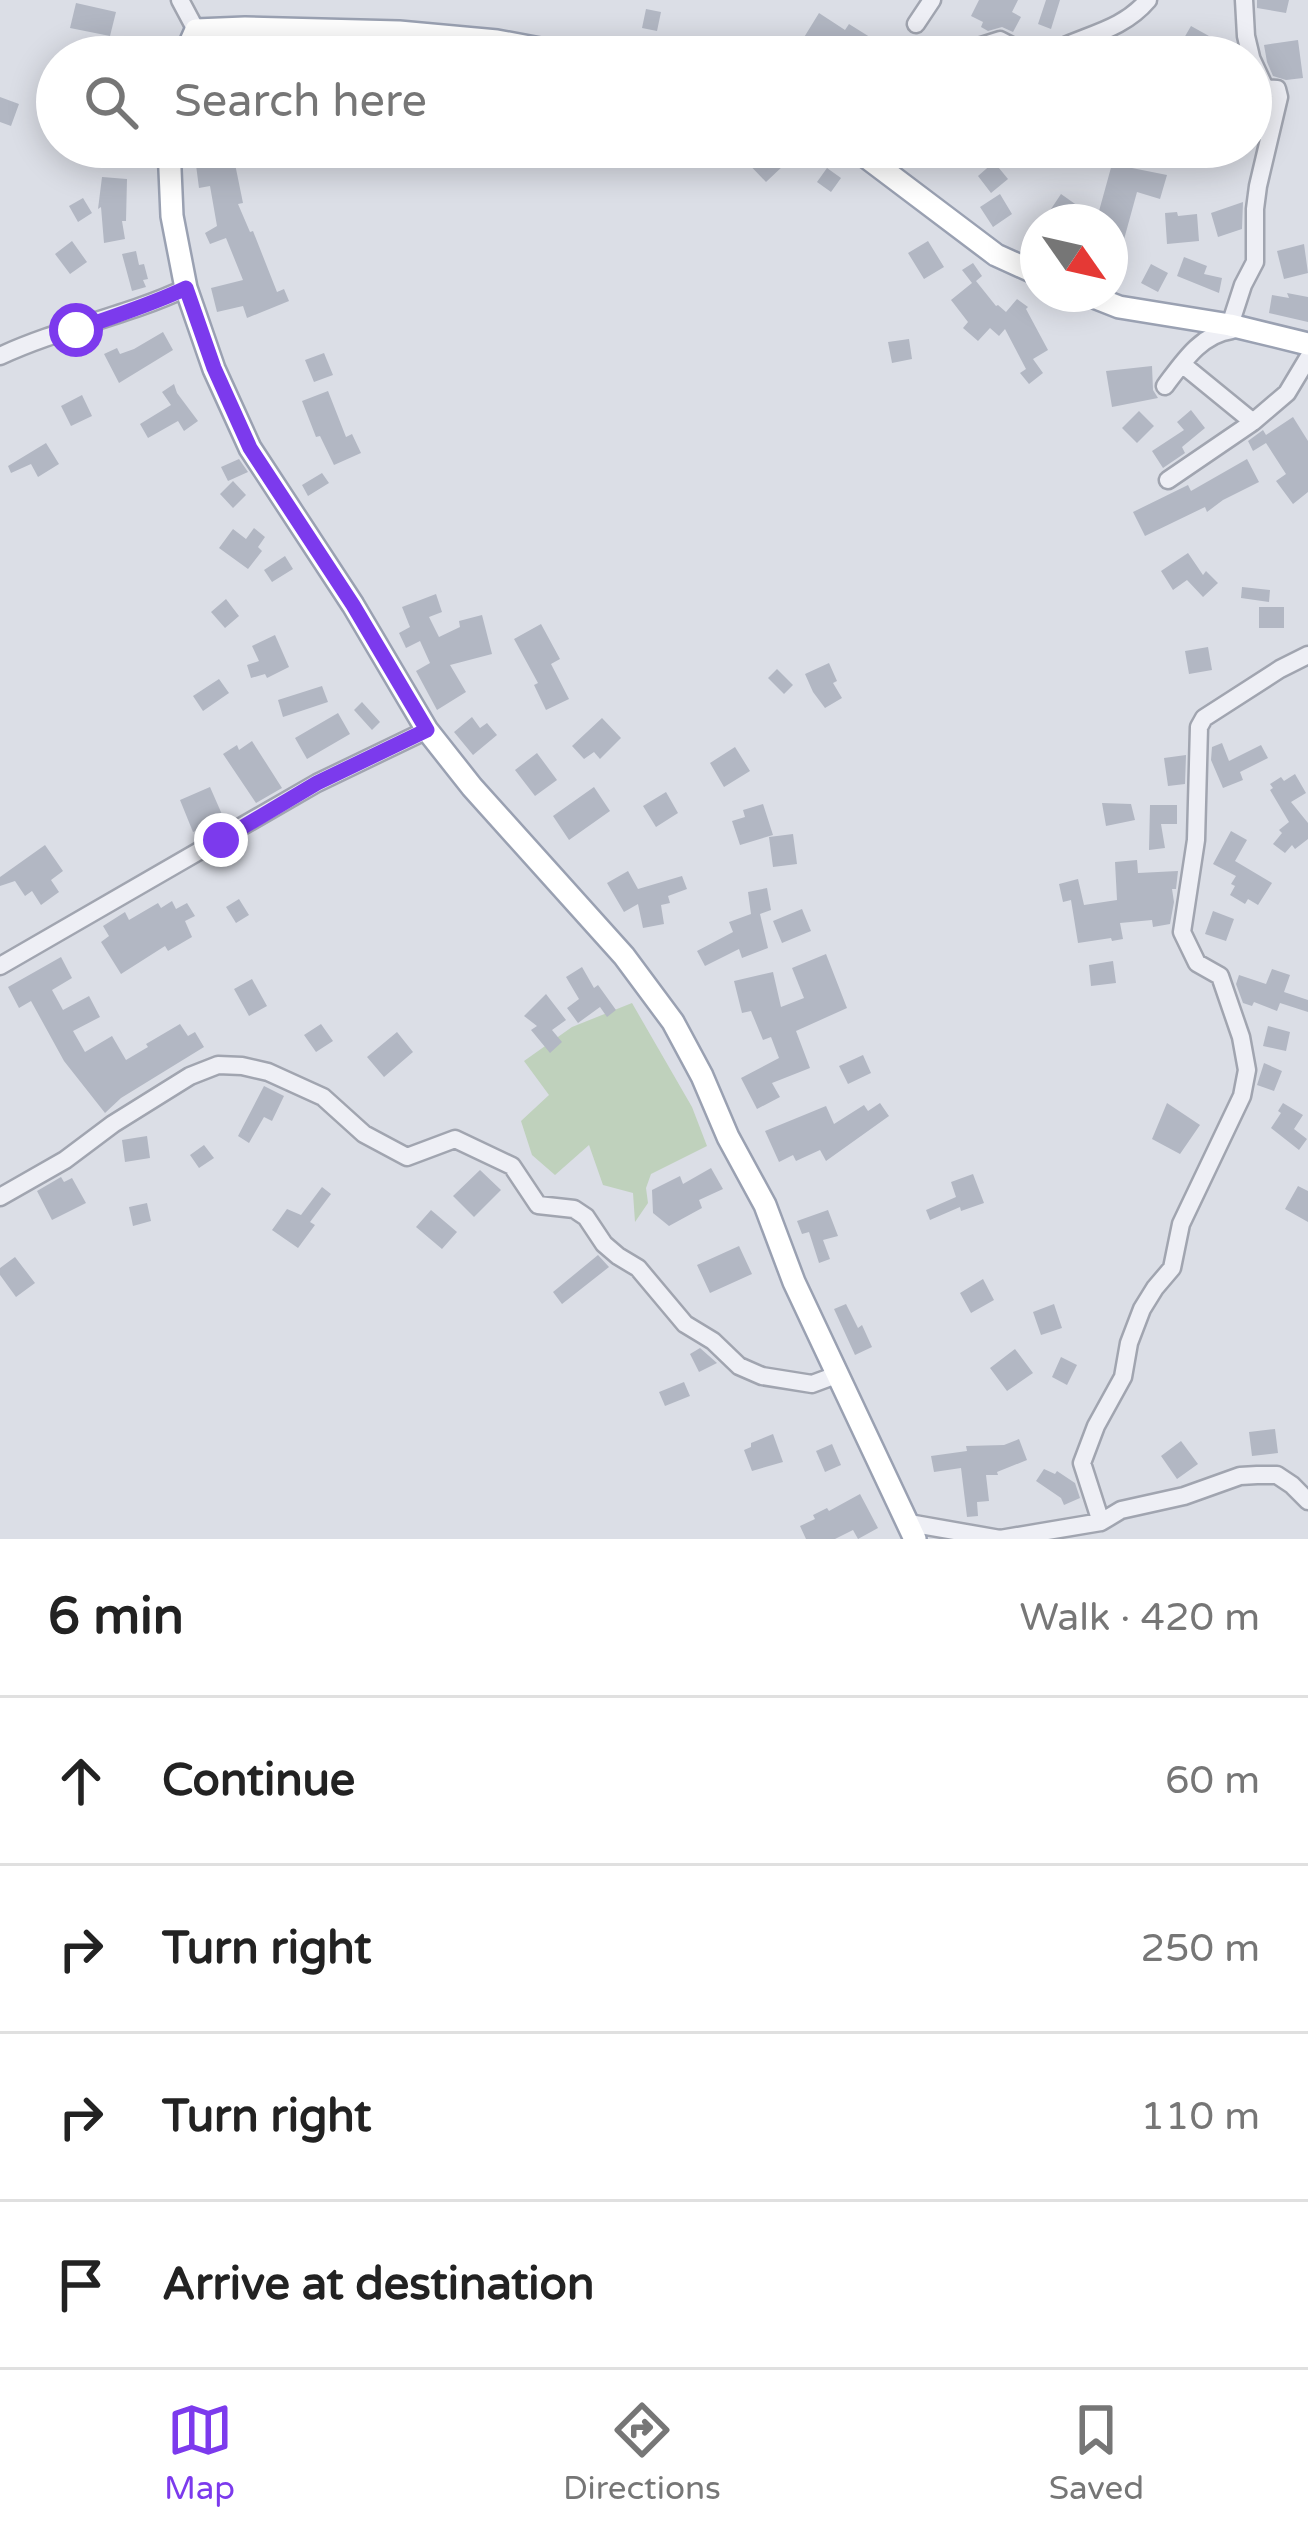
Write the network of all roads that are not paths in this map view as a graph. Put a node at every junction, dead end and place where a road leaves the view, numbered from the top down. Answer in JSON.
{"nodes":[{"id":1,"x":180,"y":0,"type":"edge"},
{"id":2,"x":932,"y":0,"type":"edge"},
{"id":3,"x":1148,"y":0,"type":"edge"},
{"id":4,"x":1244,"y":0,"type":"edge"},
{"id":5,"x":916,"y":24,"type":"dead end"},
{"id":6,"x":196,"y":30,"type":"junction"},
{"id":7,"x":193,"y":36,"type":"edge"},
{"id":8,"x":448,"y":36,"type":"edge"},
{"id":9,"x":1086,"y":36,"type":"edge"},
{"id":10,"x":1248,"y":36,"type":"edge"},
{"id":11,"x":1272,"y":89,"type":"edge"},
{"id":12,"x":1272,"y":127,"type":"edge"},
{"id":13,"x":170,"y":168,"type":"edge"},
{"id":14,"x":892,"y":168,"type":"edge"},
{"id":15,"x":1262,"y":168,"type":"edge"},
{"id":16,"x":1020,"y":266,"type":"edge"},
{"id":17,"x":186,"y":288,"type":"junction"},
{"id":18,"x":1128,"y":309,"type":"edge"},
{"id":19,"x":1238,"y":327,"type":"junction"},
{"id":20,"x":1308,"y":344,"type":"edge"},
{"id":21,"x":0,"y":356,"type":"edge"},
{"id":22,"x":1308,"y":358,"type":"edge"},
{"id":23,"x":1182,"y":364,"type":"junction"},
{"id":24,"x":1165,"y":386,"type":"dead end"},
{"id":25,"x":1253,"y":422,"type":"junction"},
{"id":26,"x":1168,"y":480,"type":"dead end"},
{"id":27,"x":1308,"y":656,"type":"edge"},
{"id":28,"x":427,"y":730,"type":"junction"},
{"id":29,"x":0,"y":966,"type":"edge"},
{"id":30,"x":0,"y":1198,"type":"edge"},
{"id":31,"x":839,"y":1374,"type":"junction"},
{"id":32,"x":1308,"y":1502,"type":"edge"},
{"id":33,"x":1101,"y":1522,"type":"junction"},
{"id":34,"x":912,"y":1531,"type":"edge"}],
"edges":[{"from":1,"to":6,"type":"street"},
{"from":2,"to":5,"type":"street"},
{"from":3,"to":9,"type":"street"},
{"from":4,"to":10,"type":"street"},
{"from":6,"to":7,"type":"main road"},
{"from":6,"to":8,"type":"main road"},
{"from":11,"to":12,"type":"street"},
{"from":13,"to":17,"type":"main road"},
{"from":14,"to":16,"type":"main road"},
{"from":15,"to":19,"type":"street"},
{"from":17,"to":21,"type":"street"},
{"from":17,"to":28,"type":"main road"},
{"from":18,"to":19,"type":"main road"},
{"from":19,"to":20,"type":"main road"},
{"from":19,"to":23,"type":"street"},
{"from":22,"to":25,"type":"street"},
{"from":23,"to":24,"type":"street"},
{"from":23,"to":25,"type":"street"},
{"from":25,"to":26,"type":"street"},
{"from":27,"to":33,"type":"street"},
{"from":28,"to":29,"type":"street"},
{"from":28,"to":31,"type":"main road"},
{"from":30,"to":31,"type":"street"},
{"from":31,"to":34,"type":"main road"},
{"from":32,"to":33,"type":"street"},
{"from":33,"to":34,"type":"street"}]}
